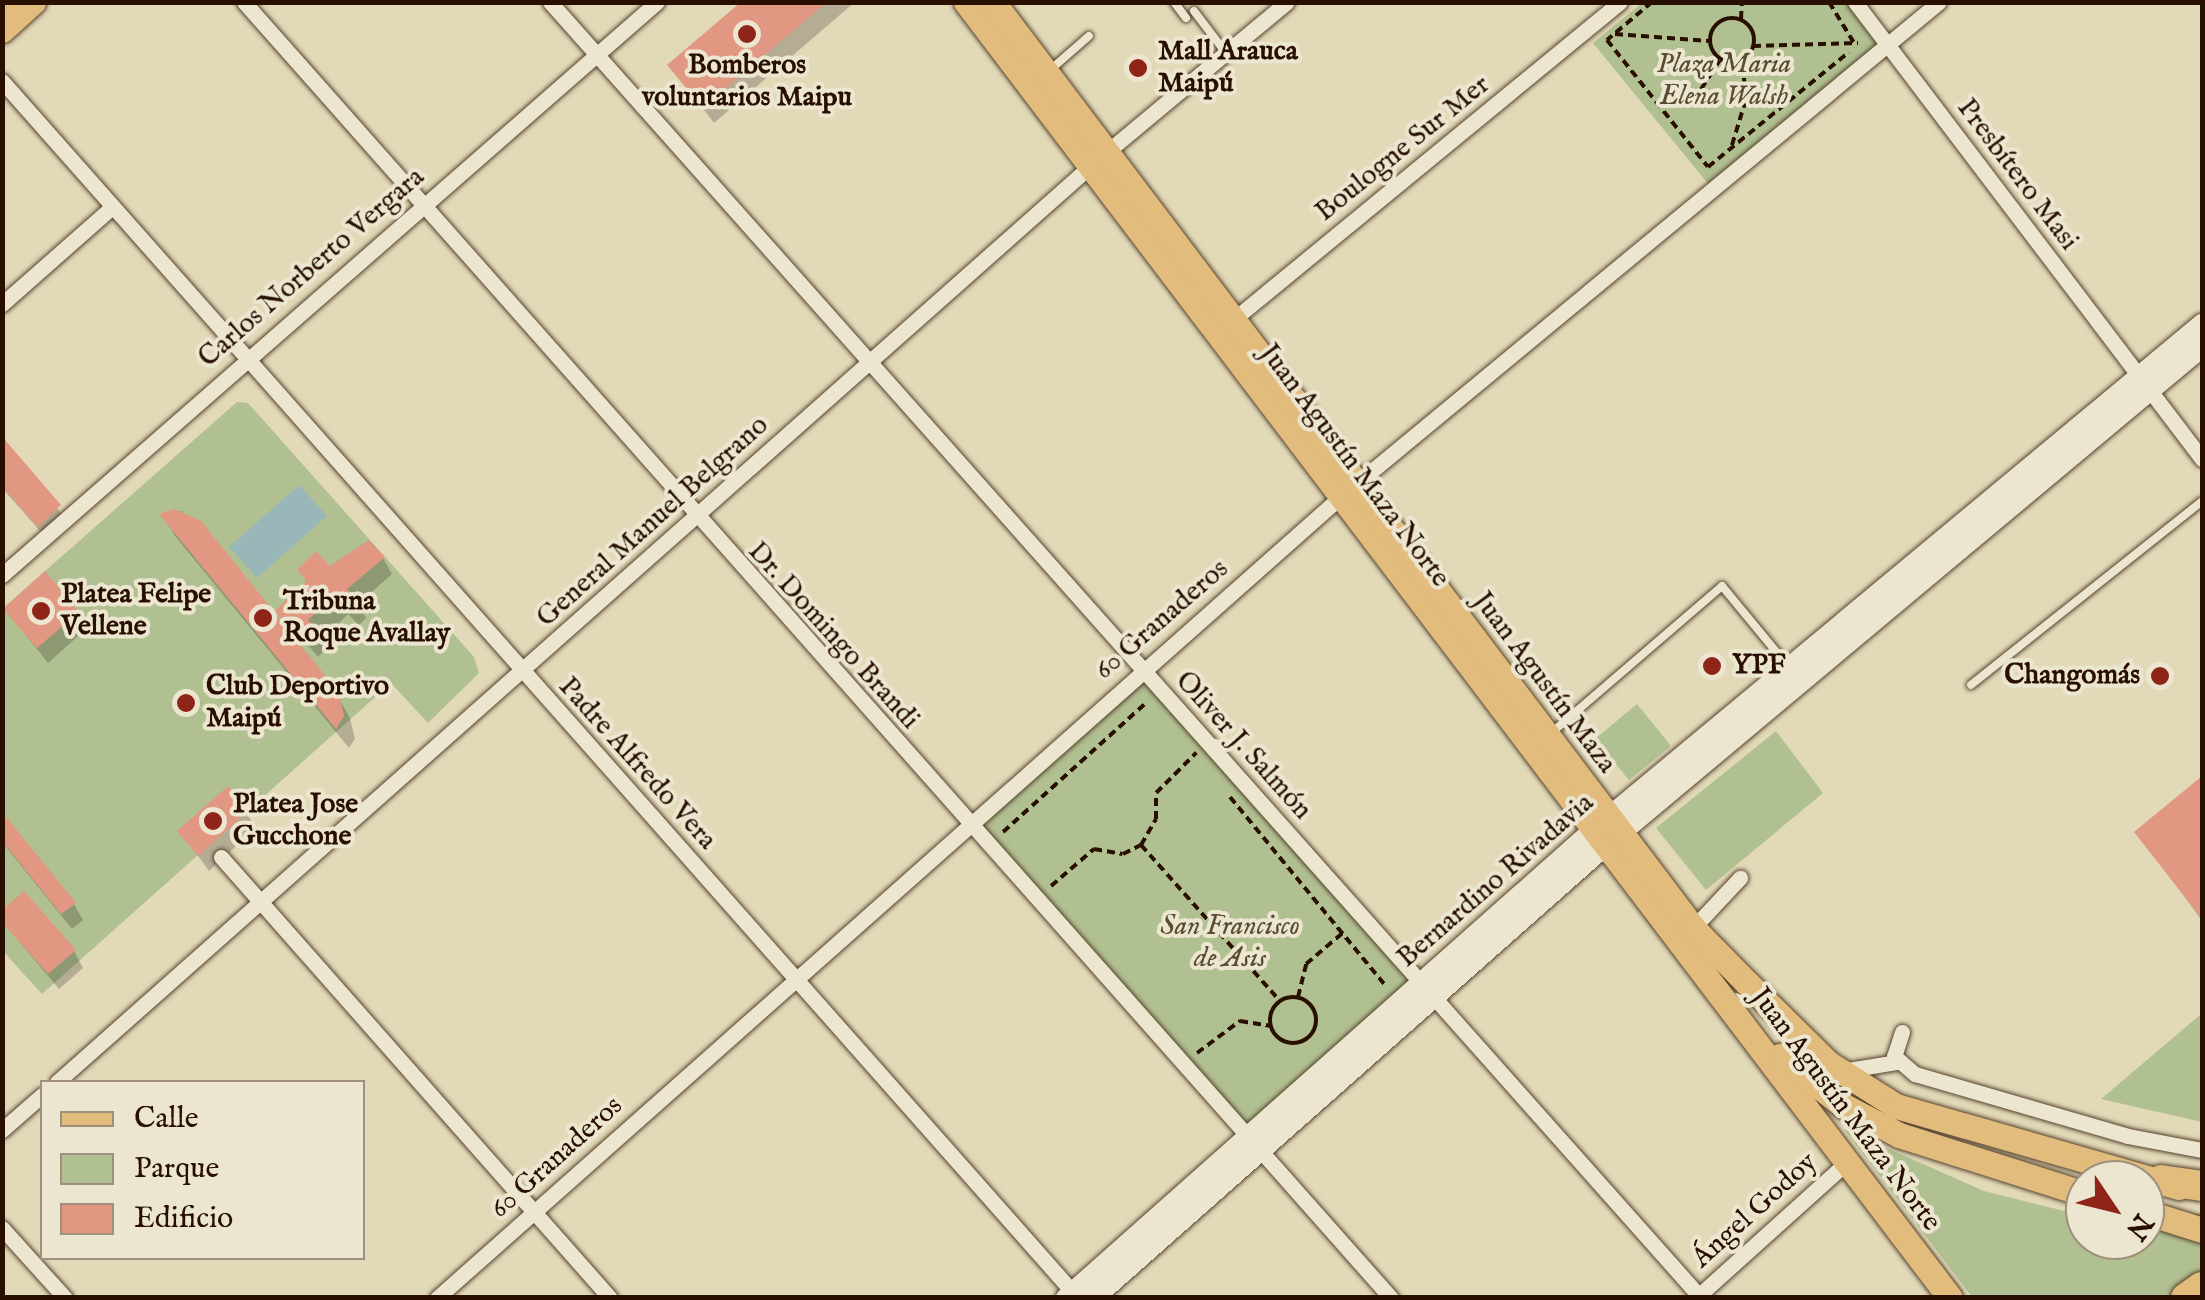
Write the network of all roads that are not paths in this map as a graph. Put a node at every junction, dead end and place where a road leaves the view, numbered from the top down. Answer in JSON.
{"nodes":[{"id":1,"x":33,"y":2,"type":"edge"},
{"id":2,"x":244,"y":2,"type":"edge"},
{"id":3,"x":550,"y":2,"type":"edge"},
{"id":4,"x":658,"y":2,"type":"edge"},
{"id":5,"x":966,"y":2,"type":"edge"},
{"id":6,"x":992,"y":2,"type":"edge"},
{"id":7,"x":1174,"y":2,"type":"edge"},
{"id":8,"x":1287,"y":2,"type":"edge"},
{"id":9,"x":1620,"y":2,"type":"edge"},
{"id":10,"x":1856,"y":2,"type":"edge"},
{"id":11,"x":1939,"y":2,"type":"edge"},
{"id":12,"x":1194,"y":11,"type":"dead end"},
{"id":13,"x":1186,"y":18,"type":"dead end"},
{"id":14,"x":2,"y":30,"type":"edge"},
{"id":15,"x":1089,"y":36,"type":"dead end"},
{"id":16,"x":1888,"y":45,"type":"junction"},
{"id":17,"x":1226,"y":53,"type":"junction"},
{"id":18,"x":596,"y":54,"type":"junction"},
{"id":19,"x":1045,"y":74,"type":"junction"},
{"id":20,"x":2,"y":80,"type":"edge"},
{"id":21,"x":1098,"y":159,"type":"junction"},
{"id":22,"x":420,"y":205,"type":"junction"},
{"id":23,"x":111,"y":208,"type":"junction"},
{"id":24,"x":2,"y":304,"type":"edge"},
{"id":25,"x":2202,"y":324,"type":"edge"},
{"id":26,"x":1225,"y":326,"type":"junction"},
{"id":27,"x":2202,"y":347,"type":"edge"},
{"id":28,"x":244,"y":360,"type":"junction"},
{"id":29,"x":870,"y":362,"type":"junction"},
{"id":30,"x":2143,"y":385,"type":"junction"},
{"id":31,"x":2202,"y":459,"type":"edge"},
{"id":32,"x":1348,"y":493,"type":"junction"},
{"id":33,"x":2202,"y":502,"type":"edge"},
{"id":34,"x":696,"y":518,"type":"junction"},
{"id":35,"x":2,"y":575,"type":"edge"},
{"id":36,"x":1788,"y":666,"type":"junction"},
{"id":37,"x":1142,"y":670,"type":"junction"},
{"id":38,"x":522,"y":672,"type":"junction"},
{"id":39,"x":1803,"y":684,"type":"junction"},
{"id":40,"x":1971,"y":685,"type":"dead end"},
{"id":41,"x":1548,"y":736,"type":"junction"},
{"id":42,"x":968,"y":824,"type":"junction"},
{"id":43,"x":1606,"y":832,"type":"junction"},
{"id":44,"x":221,"y":857,"type":"dead end"},
{"id":45,"x":1740,"y":878,"type":"dead end"},
{"id":46,"x":260,"y":902,"type":"junction"},
{"id":47,"x":1694,"y":928,"type":"junction"},
{"id":48,"x":794,"y":978,"type":"junction"},
{"id":49,"x":1428,"y":989,"type":"junction"},
{"id":50,"x":1720,"y":996,"type":"junction"},
{"id":51,"x":1902,"y":1032,"type":"dead end"},
{"id":52,"x":1897,"y":1062,"type":"junction"},
{"id":53,"x":1838,"y":1072,"type":"junction"},
{"id":54,"x":58,"y":1080,"type":"edge"},
{"id":55,"x":40,"y":1097,"type":"edge"},
{"id":56,"x":2,"y":1130,"type":"edge"},
{"id":57,"x":1254,"y":1144,"type":"junction"},
{"id":58,"x":2202,"y":1150,"type":"edge"},
{"id":59,"x":2084,"y":1160,"type":"edge"},
{"id":60,"x":1847,"y":1162,"type":"junction"},
{"id":61,"x":2165,"y":1181,"type":"edge"},
{"id":62,"x":2165,"y":1182,"type":"edge"},
{"id":63,"x":2202,"y":1186,"type":"edge"},
{"id":64,"x":2065,"y":1188,"type":"edge"},
{"id":65,"x":2202,"y":1196,"type":"edge"},
{"id":66,"x":534,"y":1213,"type":"junction"},
{"id":67,"x":2165,"y":1218,"type":"edge"},
{"id":68,"x":2,"y":1228,"type":"edge"},
{"id":69,"x":2202,"y":1230,"type":"edge"},
{"id":70,"x":2202,"y":1286,"type":"edge"},
{"id":71,"x":1072,"y":1295,"type":"edge"},
{"id":72,"x":1699,"y":1297,"type":"edge"},
{"id":73,"x":64,"y":1298,"type":"edge"},
{"id":74,"x":437,"y":1298,"type":"edge"},
{"id":75,"x":610,"y":1298,"type":"edge"},
{"id":76,"x":1094,"y":1298,"type":"edge"},
{"id":77,"x":1391,"y":1298,"type":"edge"},
{"id":78,"x":1950,"y":1298,"type":"edge"},
{"id":79,"x":2186,"y":1298,"type":"edge"}],
"edges":[{"from":1,"to":14,"type":"main road"},
{"from":2,"to":22,"type":"street","name":"Dr. Domingo Brandi"},
{"from":3,"to":18,"type":"street","name":"Oliver J. Salmón"},
{"from":4,"to":18,"type":"street","name":"Carlos Norberto Vergara"},
{"from":5,"to":21,"type":"main road","name":"Juan Agustín Maza Norte"},
{"from":6,"to":19,"type":"main road"},
{"from":7,"to":13,"type":"lane"},
{"from":8,"to":17,"type":"street","name":"General Manuel Belgrano"},
{"from":9,"to":26,"type":"street","name":"Boulogne Sur Mer"},
{"from":10,"to":16,"type":"street","name":"Presbítero Masi"},
{"from":11,"to":16,"type":"street","name":"60 Granaderos"},
{"from":12,"to":17,"type":"lane"},
{"from":15,"to":19,"type":"lane"},
{"from":16,"to":30,"type":"street","name":"Presbítero Masi"},
{"from":16,"to":32,"type":"street","name":"60 Granaderos"},
{"from":17,"to":21,"type":"street","name":"General Manuel Belgrano"},
{"from":18,"to":22,"type":"street","name":"Carlos Norberto Vergara"},
{"from":18,"to":29,"type":"street","name":"Oliver J. Salmón"},
{"from":19,"to":21,"type":"main road"},
{"from":20,"to":23,"type":"street","name":"Padre Alfredo Vera"},
{"from":21,"to":26,"type":"main road","name":"Juan Agustín Maza Norte"},
{"from":21,"to":29,"type":"street","name":"General Manuel Belgrano"},
{"from":22,"to":28,"type":"street","name":"Carlos Norberto Vergara"},
{"from":22,"to":34,"type":"street","name":"Dr. Domingo Brandi"},
{"from":23,"to":24,"type":"street"},
{"from":23,"to":28,"type":"street","name":"Padre Alfredo Vera"},
{"from":25,"to":30,"type":"street","name":"Bernardino Rivadavia"},
{"from":26,"to":32,"type":"main road","name":"Juan Agustín Maza Norte"},
{"from":27,"to":30,"type":"street","name":"Bernardino Rivadavia"},
{"from":28,"to":35,"type":"street","name":"Carlos Norberto Vergara"},
{"from":28,"to":38,"type":"street","name":"Padre Alfredo Vera"},
{"from":29,"to":34,"type":"street","name":"General Manuel Belgrano"},
{"from":29,"to":37,"type":"street","name":"Oliver J. Salmón"},
{"from":30,"to":31,"type":"street","name":"Presbítero Masi"},
{"from":30,"to":36,"type":"street","name":"Bernardino Rivadavia"},
{"from":30,"to":39,"type":"street","name":"Bernardino Rivadavia"},
{"from":32,"to":37,"type":"street","name":"60 Granaderos"},
{"from":32,"to":41,"type":"main road","name":"Juan Agustín Maza"},
{"from":32,"to":43,"type":"main road","name":"Juan Agustín Maza Norte"},
{"from":33,"to":40,"type":"lane"},
{"from":34,"to":38,"type":"street","name":"General Manuel Belgrano"},
{"from":34,"to":42,"type":"street","name":"Dr. Domingo Brandi"},
{"from":36,"to":39,"type":"street"},
{"from":36,"to":41,"type":"lane"},
{"from":36,"to":43,"type":"street","name":"Bernardino Rivadavia"},
{"from":37,"to":42,"type":"street","name":"60 Granaderos"},
{"from":37,"to":49,"type":"street","name":"Oliver J. Salmón"},
{"from":38,"to":46,"type":"street","name":"General Manuel Belgrano"},
{"from":38,"to":48,"type":"street","name":"Padre Alfredo Vera"},
{"from":39,"to":43,"type":"street","name":"Bernardino Rivadavia"},
{"from":41,"to":43,"type":"main road","name":"Juan Agustín Maza"},
{"from":42,"to":48,"type":"street","name":"60 Granaderos"},
{"from":42,"to":57,"type":"street","name":"Dr. Domingo Brandi"},
{"from":43,"to":47,"type":"main road","name":"Juan Agustín Maza"},
{"from":43,"to":49,"type":"street","name":"Bernardino Rivadavia"},
{"from":43,"to":50,"type":"main road","name":"Juan Agustín Maza Norte"},
{"from":44,"to":46,"type":"street"},
{"from":45,"to":47,"type":"street"},
{"from":46,"to":54,"type":"street","name":"General Manuel Belgrano"},
{"from":46,"to":66,"type":"street"},
{"from":47,"to":53,"type":"main road","name":"Juan Agustín Maza"},
{"from":48,"to":66,"type":"street","name":"60 Granaderos"},
{"from":48,"to":71,"type":"street","name":"Padre Alfredo Vera"},
{"from":49,"to":57,"type":"street","name":"Bernardino Rivadavia"},
{"from":49,"to":72,"type":"street","name":"Oliver J. Salmón"},
{"from":50,"to":60,"type":"main road","name":"Juan Agustín Maza Norte"},
{"from":50,"to":64,"type":"main road"},
{"from":51,"to":52,"type":"street"},
{"from":52,"to":53,"type":"street"},
{"from":52,"to":58,"type":"street"},
{"from":53,"to":59,"type":"main road","name":"Juan Agustín Maza"},
{"from":55,"to":56,"type":"street"},
{"from":57,"to":71,"type":"street","name":"Bernardino Rivadavia"},
{"from":57,"to":76,"type":"street","name":"Bernardino Rivadavia"},
{"from":57,"to":77,"type":"street","name":"Dr. Domingo Brandi"},
{"from":60,"to":72,"type":"street","name":"Ángel Godoy"},
{"from":60,"to":78,"type":"main road","name":"Juan Agustín Maza Norte"},
{"from":61,"to":63,"type":"highway"},
{"from":62,"to":65,"type":"main road","name":"Juan Agustín Maza"},
{"from":66,"to":74,"type":"street","name":"60 Granaderos"},
{"from":66,"to":75,"type":"street"},
{"from":67,"to":69,"type":"main road"},
{"from":68,"to":73,"type":"street"},
{"from":70,"to":79,"type":"highway"}]}
